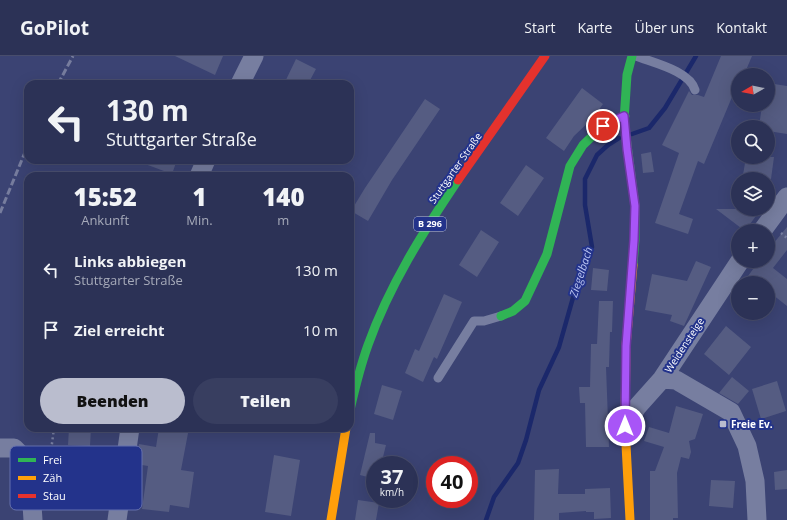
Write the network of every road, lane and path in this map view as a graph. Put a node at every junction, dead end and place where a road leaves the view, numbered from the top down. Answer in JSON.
{"nodes":[{"id":1,"x":254,"y":56,"type":"edge"},
{"id":2,"x":545,"y":56,"type":"edge"},
{"id":3,"x":632,"y":56,"type":"edge"},
{"id":4,"x":636,"y":56,"type":"edge"},
{"id":5,"x":242,"y":80,"type":"edge"},
{"id":6,"x":695,"y":90,"type":"dead end"},
{"id":7,"x":624,"y":119,"type":"junction"},
{"id":8,"x":787,"y":197,"type":"edge"},
{"id":9,"x":767,"y":224,"type":"edge"},
{"id":10,"x":735,"y":268,"type":"edge"},
{"id":11,"x":501,"y":316,"type":"joint"},
{"id":12,"x":438,"y":378,"type":"dead end"},
{"id":13,"x":662,"y":379,"type":"junction"},
{"id":14,"x":354,"y":396,"type":"edge"},
{"id":15,"x":625,"y":426,"type":"junction"},
{"id":16,"x":54,"y":432,"type":"edge"},
{"id":17,"x":129,"y":432,"type":"edge"},
{"id":18,"x":345,"y":432,"type":"edge"},
{"id":19,"x":52,"y":446,"type":"edge"},
{"id":20,"x":127,"y":446,"type":"edge"},
{"id":21,"x":32,"y":510,"type":"edge"},
{"id":22,"x":118,"y":510,"type":"edge"},
{"id":23,"x":33,"y":520,"type":"edge"},
{"id":24,"x":117,"y":520,"type":"edge"},
{"id":25,"x":331,"y":520,"type":"edge"},
{"id":26,"x":630,"y":520,"type":"edge"},
{"id":27,"x":757,"y":520,"type":"edge"}],
"edges":[{"from":1,"to":5,"type":"street"},
{"from":2,"to":14,"type":"street","name":"Stuttgarter Straße","number":"B 296"},
{"from":3,"to":7,"type":"street"},
{"from":4,"to":6,"type":"lane"},
{"from":7,"to":11,"type":"street"},
{"from":7,"to":15,"type":"street"},
{"from":8,"to":9,"type":"street"},
{"from":10,"to":13,"type":"street","name":"Weidensteige"},
{"from":11,"to":12,"type":"lane"},
{"from":13,"to":15,"type":"street","name":"Weidensteige"},
{"from":13,"to":27,"type":"street"},
{"from":15,"to":26,"type":"street"},
{"from":16,"to":19,"type":"path"},
{"from":17,"to":20,"type":"street"},
{"from":18,"to":25,"type":"street"},
{"from":21,"to":23,"type":"street"},
{"from":22,"to":24,"type":"street"}]}
